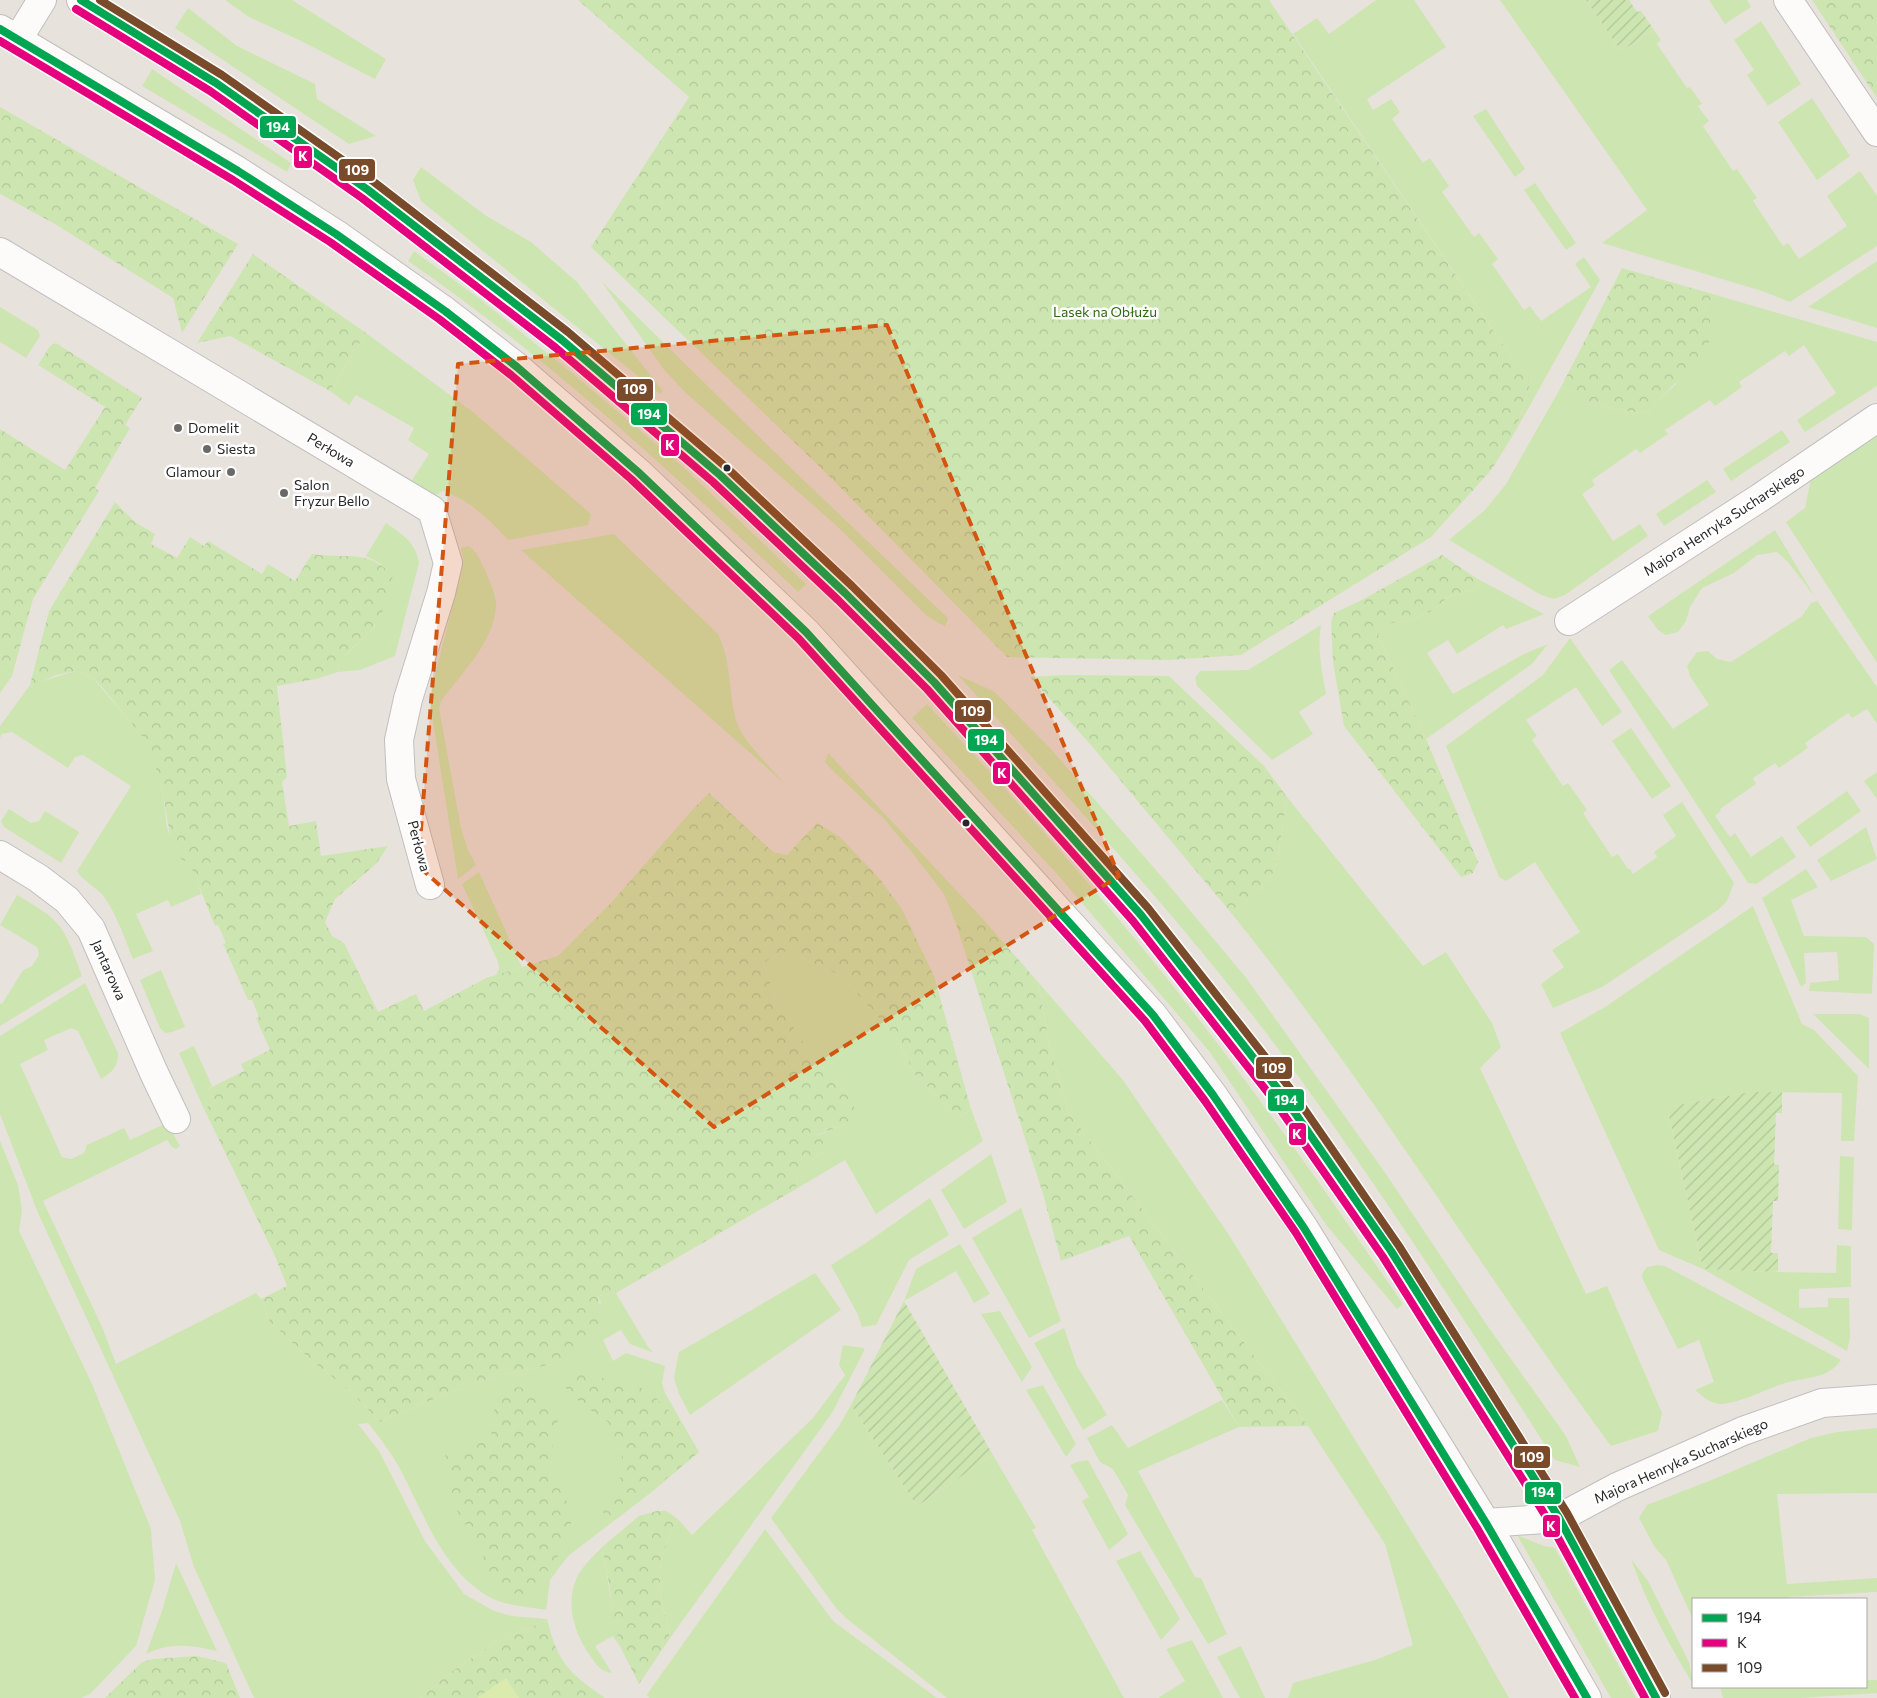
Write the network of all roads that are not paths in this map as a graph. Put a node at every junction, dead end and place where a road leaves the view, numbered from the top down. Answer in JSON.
{"nodes":[{"id":1,"x":42,"y":0,"type":"edge"},
{"id":2,"x":81,"y":0,"type":"edge"},
{"id":3,"x":1788,"y":0,"type":"edge"},
{"id":4,"x":9,"y":34,"type":"edge"},
{"id":5,"x":1877,"y":132,"type":"edge"},
{"id":6,"x":0,"y":252,"type":"edge"},
{"id":7,"x":1877,"y":418,"type":"edge"},
{"id":8,"x":1570,"y":621,"type":"dead end"},
{"id":9,"x":0,"y":855,"type":"edge"},
{"id":10,"x":430,"y":886,"type":"dead end"},
{"id":11,"x":176,"y":1119,"type":"dead end"},
{"id":12,"x":1877,"y":1399,"type":"edge"},
{"id":13,"x":1559,"y":1518,"type":"junction"},
{"id":14,"x":1486,"y":1523,"type":"junction"},
{"id":15,"x":1588,"y":1698,"type":"edge"},
{"id":16,"x":1656,"y":1698,"type":"edge"}],
"edges":[{"from":1,"to":4,"type":"main road"},
{"from":2,"to":13,"type":"main road"},
{"from":3,"to":5,"type":"main road"},
{"from":4,"to":14,"type":"main road"},
{"from":6,"to":10,"type":"main road","name":"Perłowa"},
{"from":7,"to":8,"type":"main road","name":"Majora Henryka Sucharskiego"},
{"from":9,"to":11,"type":"main road","name":"Jantarowa"},
{"from":12,"to":13,"type":"main road","name":"Majora Henryka Sucharskiego"},
{"from":13,"to":14,"type":"main road","name":"Majora Henryka Sucharskiego"},
{"from":13,"to":16,"type":"main road"},
{"from":14,"to":15,"type":"main road"}]}
